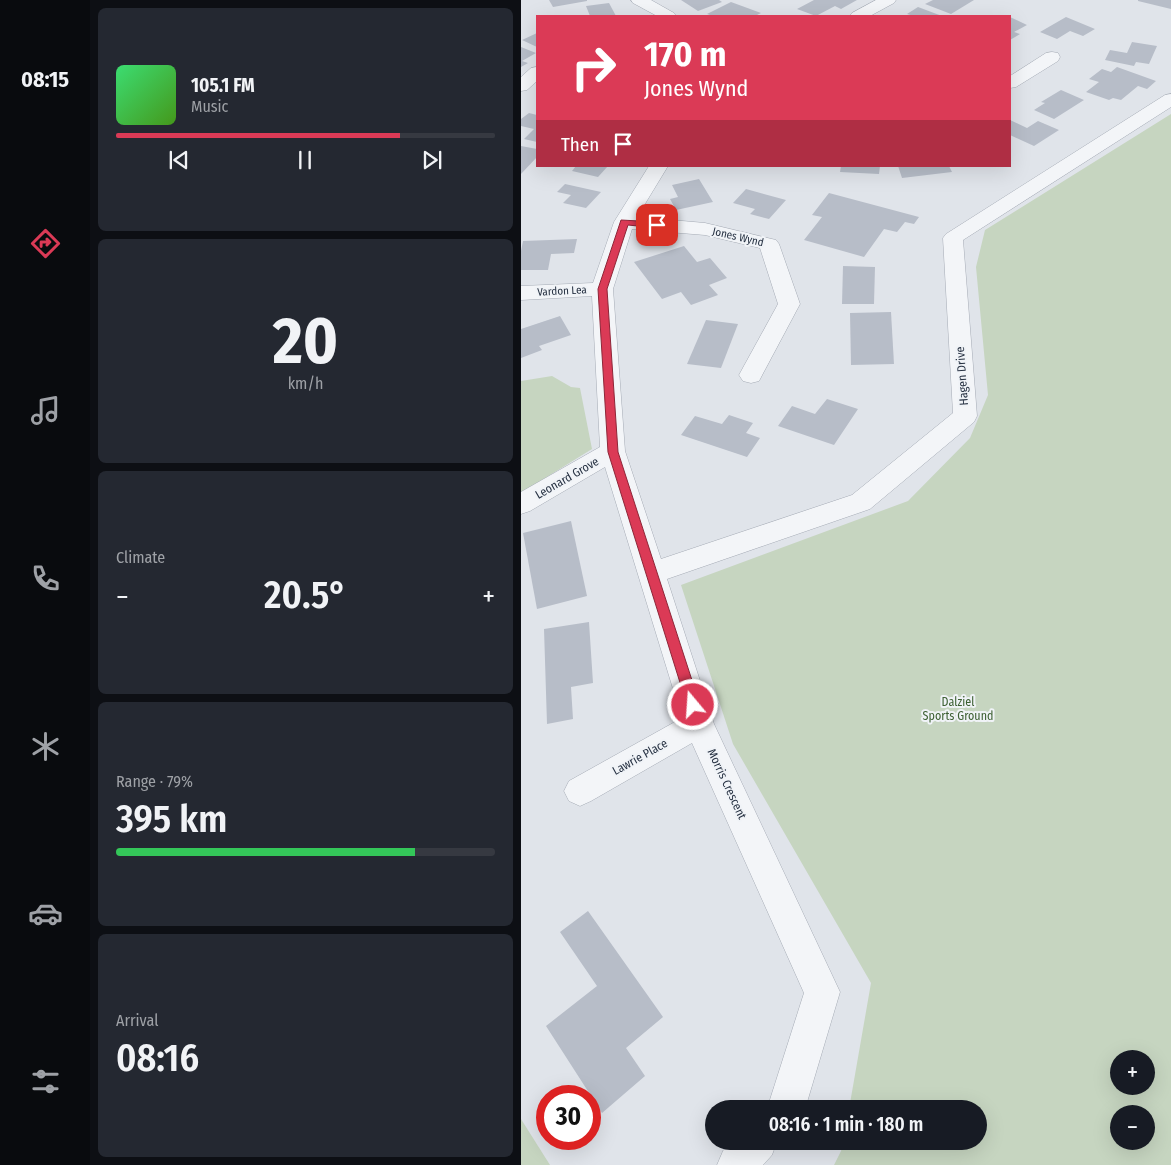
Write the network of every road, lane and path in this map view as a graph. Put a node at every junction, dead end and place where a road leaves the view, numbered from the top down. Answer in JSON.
{"nodes":[{"id":1,"x":639,"y":0,"type":"edge"},
{"id":2,"x":888,"y":0,"type":"edge"},
{"id":3,"x":661,"y":15,"type":"edge"},
{"id":4,"x":860,"y":15,"type":"edge"},
{"id":5,"x":1052,"y":57,"type":"dead end"},
{"id":6,"x":536,"y":73,"type":"edge"},
{"id":7,"x":1011,"y":82,"type":"edge"},
{"id":8,"x":521,"y":86,"type":"edge"},
{"id":9,"x":1171,"y":99,"type":"edge"},
{"id":10,"x":658,"y":167,"type":"edge"},
{"id":11,"x":624,"y":222,"type":"junction"},
{"id":12,"x":602,"y":289,"type":"junction"},
{"id":13,"x":521,"y":293,"type":"edge"},
{"id":14,"x":751,"y":375,"type":"dead end"},
{"id":15,"x":613,"y":452,"type":"junction"},
{"id":16,"x":521,"y":504,"type":"edge"},
{"id":17,"x":651,"y":573,"type":"junction"},
{"id":18,"x":699,"y":724,"type":"junction"},
{"id":19,"x":580,"y":791,"type":"dead end"},
{"id":20,"x":789,"y":1100,"type":"edge"},
{"id":21,"x":750,"y":1150,"type":"edge"},
{"id":22,"x":737,"y":1165,"type":"edge"}],
"edges":[{"from":1,"to":3,"type":"street"},
{"from":2,"to":4,"type":"street"},
{"from":5,"to":7,"type":"street"},
{"from":6,"to":8,"type":"street"},
{"from":9,"to":17,"type":"street","name":"Hagen Drive"},
{"from":10,"to":11,"type":"street","name":"Morris Crescent"},
{"from":11,"to":12,"type":"street","name":"Morris Crescent"},
{"from":11,"to":14,"type":"street","name":"Jones Wynd"},
{"from":12,"to":13,"type":"street","name":"Vardon Lea"},
{"from":12,"to":15,"type":"street","name":"Morris Crescent"},
{"from":15,"to":16,"type":"street","name":"Leonard Grove"},
{"from":15,"to":17,"type":"street","name":"Morris Crescent"},
{"from":17,"to":18,"type":"street","name":"Morris Crescent"},
{"from":18,"to":19,"type":"street","name":"Lawrie Place"},
{"from":18,"to":20,"type":"street","name":"Morris Crescent"},
{"from":21,"to":22,"type":"street"}]}
